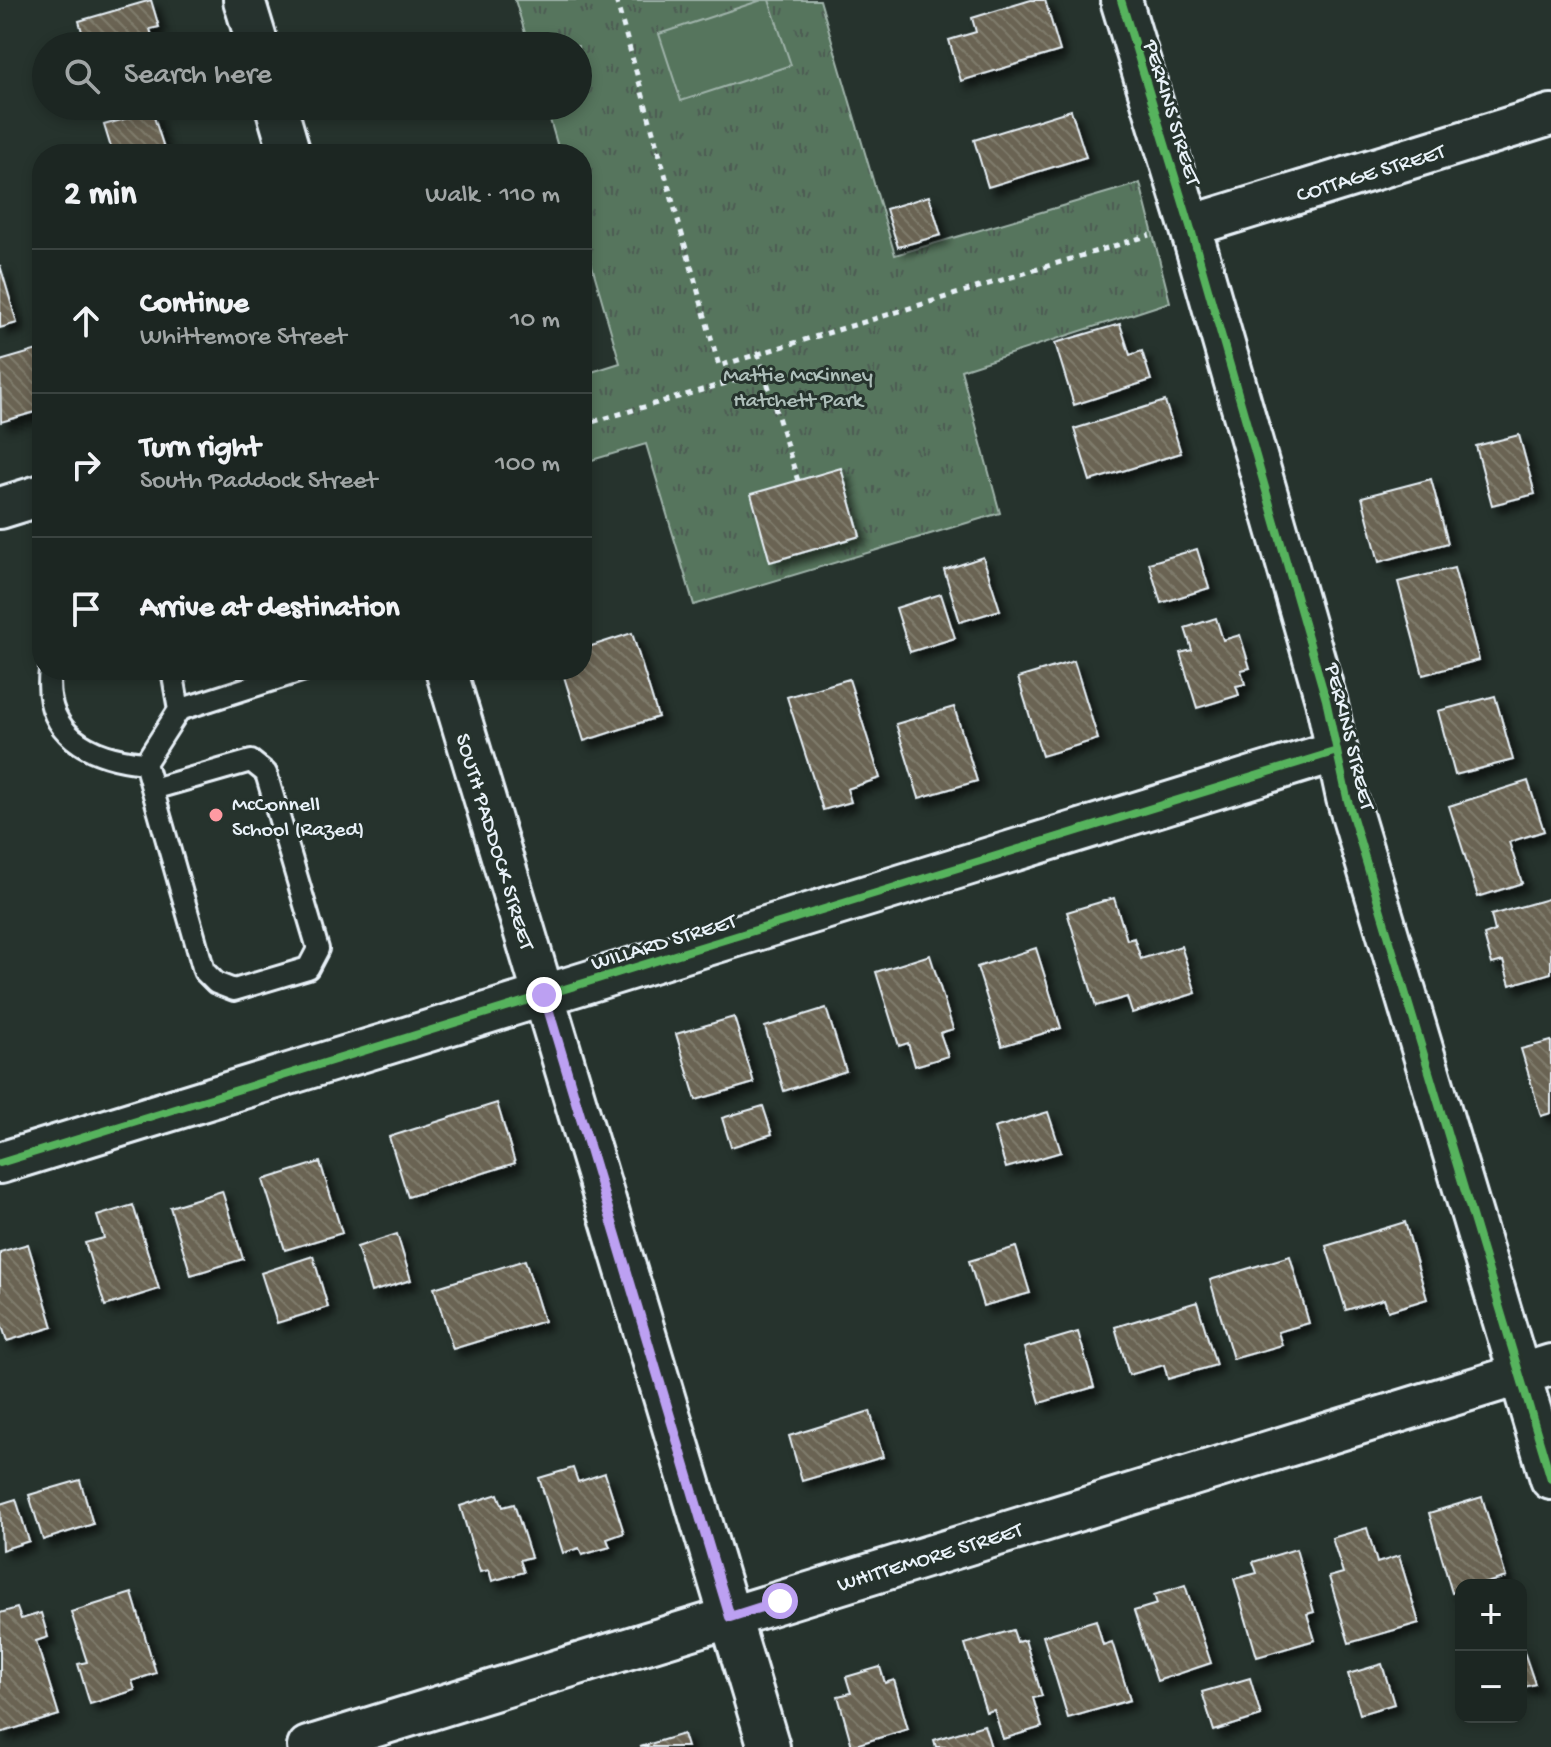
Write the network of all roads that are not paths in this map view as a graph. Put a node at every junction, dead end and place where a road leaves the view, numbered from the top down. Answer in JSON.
{"nodes":[{"id":1,"x":244,"y":0,"type":"edge"},
{"id":2,"x":1121,"y":0,"type":"edge"},
{"id":3,"x":254,"y":32,"type":"edge"},
{"id":4,"x":1551,"y":115,"type":"edge"},
{"id":5,"x":280,"y":120,"type":"edge"},
{"id":6,"x":287,"y":144,"type":"edge"},
{"id":7,"x":1171,"y":230,"type":"junction"},
{"id":8,"x":32,"y":498,"type":"edge"},
{"id":9,"x":0,"y":508,"type":"edge"},
{"id":10,"x":49,"y":680,"type":"edge"},
{"id":11,"x":174,"y":680,"type":"edge"},
{"id":12,"x":273,"y":680,"type":"edge"},
{"id":13,"x":449,"y":680,"type":"edge"},
{"id":14,"x":179,"y":710,"type":"junction"},
{"id":15,"x":1337,"y":751,"type":"junction"},
{"id":16,"x":145,"y":763,"type":"junction"},
{"id":17,"x":153,"y":789,"type":"junction"},
{"id":18,"x":544,"y":995,"type":"junction"},
{"id":19,"x":0,"y":1163,"type":"edge"},
{"id":20,"x":1535,"y":1370,"type":"edge"},
{"id":21,"x":1551,"y":1479,"type":"edge"},
{"id":22,"x":730,"y":1617,"type":"junction"},
{"id":23,"x":308,"y":1747,"type":"edge"},
{"id":24,"x":769,"y":1747,"type":"edge"}],
"edges":[{"from":1,"to":3,"type":"street"},
{"from":2,"to":7,"type":"street","name":"PERKINS STREET"},
{"from":4,"to":7,"type":"street","name":"COTTAGE STREET"},
{"from":5,"to":6,"type":"street"},
{"from":7,"to":15,"type":"street","name":"PERKINS STREET"},
{"from":8,"to":9,"type":"street"},
{"from":10,"to":16,"type":"lane"},
{"from":11,"to":14,"type":"lane"},
{"from":12,"to":14,"type":"lane"},
{"from":13,"to":18,"type":"street","name":"SOUTH PADDOCK STREET"},
{"from":14,"to":16,"type":"lane"},
{"from":15,"to":18,"type":"street","name":"WILLARD STREET"},
{"from":15,"to":20,"type":"street","name":"PERKINS STREET"},
{"from":16,"to":17,"type":"lane"},
{"from":17,"to":17,"type":"lane"},
{"from":18,"to":19,"type":"street","name":"WILLARD STREET"},
{"from":18,"to":22,"type":"street","name":"SOUTH PADDOCK STREET"},
{"from":20,"to":21,"type":"street","name":"PERKINS STREET"},
{"from":20,"to":22,"type":"street","name":"WHITTEMORE STREET"},
{"from":22,"to":23,"type":"street","name":"WHITTEMORE STREET"},
{"from":22,"to":24,"type":"street","name":"SOUTH PADDOCK STREET"}]}
